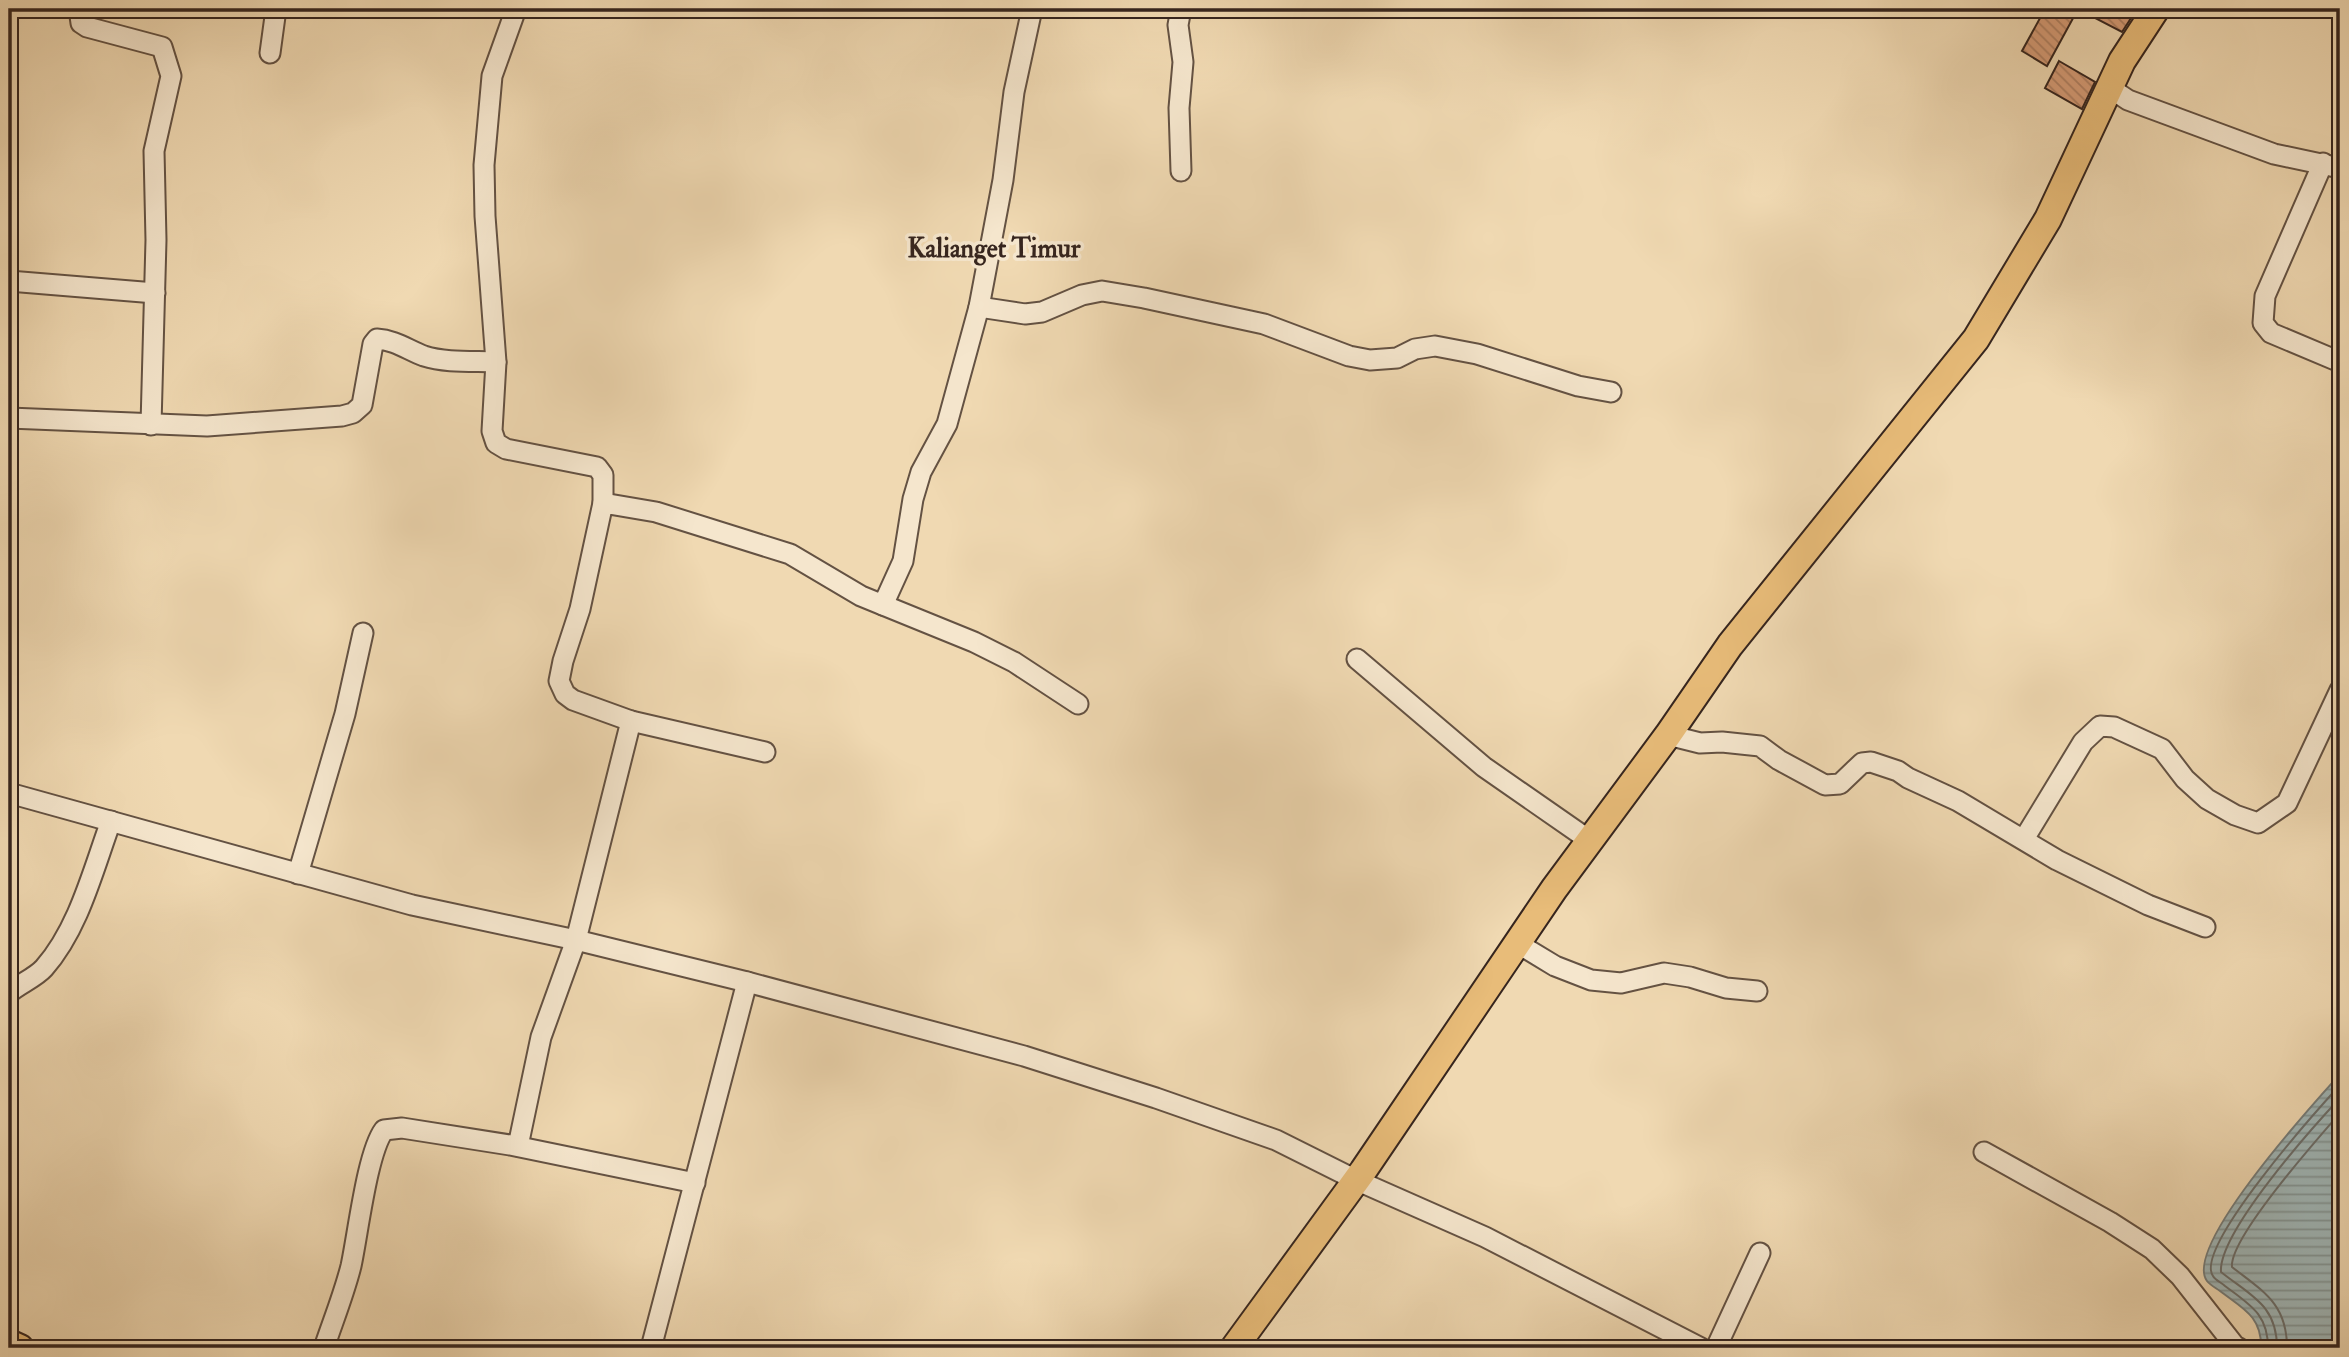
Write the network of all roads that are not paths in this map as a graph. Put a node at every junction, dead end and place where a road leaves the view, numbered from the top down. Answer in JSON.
{"nodes":[{"id":1,"x":79,"y":9,"type":"edge"},
{"id":2,"x":276,"y":9,"type":"edge"},
{"id":3,"x":516,"y":9,"type":"edge"},
{"id":4,"x":1032,"y":9,"type":"edge"},
{"id":5,"x":1181,"y":9,"type":"edge"},
{"id":6,"x":2151,"y":10,"type":"edge"},
{"id":7,"x":270,"y":54,"type":"dead end"},
{"id":8,"x":2110,"y":88,"type":"junction"},
{"id":9,"x":2332,"y":166,"type":"edge"},
{"id":10,"x":1181,"y":171,"type":"dead end"},
{"id":11,"x":9,"y":281,"type":"edge"},
{"id":12,"x":155,"y":293,"type":"junction"},
{"id":13,"x":979,"y":307,"type":"junction"},
{"id":14,"x":495,"y":362,"type":"junction"},
{"id":15,"x":2340,"y":362,"type":"edge"},
{"id":16,"x":1611,"y":392,"type":"dead end"},
{"id":17,"x":9,"y":418,"type":"edge"},
{"id":18,"x":150,"y":425,"type":"junction"},
{"id":19,"x":603,"y":503,"type":"junction"},
{"id":20,"x":883,"y":605,"type":"junction"},
{"id":21,"x":363,"y":633,"type":"dead end"},
{"id":22,"x":1357,"y":659,"type":"dead end"},
{"id":23,"x":2340,"y":690,"type":"edge"},
{"id":24,"x":1078,"y":705,"type":"dead end"},
{"id":25,"x":631,"y":721,"type":"junction"},
{"id":26,"x":1668,"y":734,"type":"junction"},
{"id":27,"x":765,"y":752,"type":"dead end"},
{"id":28,"x":9,"y":793,"type":"edge"},
{"id":29,"x":111,"y":821,"type":"junction"},
{"id":30,"x":2024,"y":839,"type":"junction"},
{"id":31,"x":1590,"y":840,"type":"junction"},
{"id":32,"x":298,"y":874,"type":"junction"},
{"id":33,"x":2205,"y":927,"type":"dead end"},
{"id":34,"x":576,"y":940,"type":"junction"},
{"id":35,"x":1517,"y":943,"type":"junction"},
{"id":36,"x":747,"y":982,"type":"junction"},
{"id":37,"x":1756,"y":991,"type":"dead end"},
{"id":38,"x":9,"y":993,"type":"edge"},
{"id":39,"x":518,"y":1146,"type":"junction"},
{"id":40,"x":1983,"y":1152,"type":"dead end"},
{"id":41,"x":1356,"y":1180,"type":"junction"},
{"id":42,"x":695,"y":1183,"type":"junction"},
{"id":43,"x":1760,"y":1252,"type":"dead end"},
{"id":44,"x":9,"y":1343,"type":"edge"},
{"id":45,"x":2235,"y":1347,"type":"edge"},
{"id":46,"x":19,"y":1348,"type":"edge"},
{"id":47,"x":324,"y":1348,"type":"edge"},
{"id":48,"x":651,"y":1348,"type":"edge"},
{"id":49,"x":1234,"y":1348,"type":"edge"},
{"id":50,"x":1701,"y":1348,"type":"edge"},
{"id":51,"x":1716,"y":1348,"type":"edge"}],
"edges":[{"from":1,"to":12,"type":"street"},
{"from":2,"to":7,"type":"street"},
{"from":3,"to":14,"type":"street"},
{"from":4,"to":13,"type":"street"},
{"from":5,"to":10,"type":"street"},
{"from":6,"to":8,"type":"main road"},
{"from":8,"to":9,"type":"street"},
{"from":8,"to":26,"type":"main road"},
{"from":9,"to":15,"type":"street"},
{"from":11,"to":12,"type":"street"},
{"from":12,"to":18,"type":"street"},
{"from":13,"to":16,"type":"street"},
{"from":13,"to":20,"type":"street"},
{"from":14,"to":18,"type":"street"},
{"from":14,"to":19,"type":"street"},
{"from":17,"to":18,"type":"street"},
{"from":19,"to":20,"type":"street"},
{"from":19,"to":25,"type":"street"},
{"from":20,"to":24,"type":"street"},
{"from":21,"to":32,"type":"street"},
{"from":22,"to":31,"type":"street"},
{"from":23,"to":30,"type":"street"},
{"from":25,"to":27,"type":"street"},
{"from":25,"to":34,"type":"street"},
{"from":26,"to":30,"type":"street"},
{"from":26,"to":31,"type":"main road"},
{"from":28,"to":29,"type":"street"},
{"from":29,"to":32,"type":"street"},
{"from":29,"to":38,"type":"street"},
{"from":30,"to":33,"type":"street"},
{"from":31,"to":35,"type":"main road"},
{"from":32,"to":34,"type":"street"},
{"from":34,"to":36,"type":"street"},
{"from":34,"to":39,"type":"street"},
{"from":35,"to":37,"type":"street"},
{"from":35,"to":41,"type":"main road"},
{"from":36,"to":41,"type":"street"},
{"from":36,"to":42,"type":"street"},
{"from":39,"to":42,"type":"street"},
{"from":39,"to":47,"type":"street"},
{"from":40,"to":45,"type":"street"},
{"from":41,"to":49,"type":"main road"},
{"from":41,"to":50,"type":"street"},
{"from":42,"to":48,"type":"street"},
{"from":43,"to":51,"type":"street"},
{"from":44,"to":46,"type":"main road"}]}
